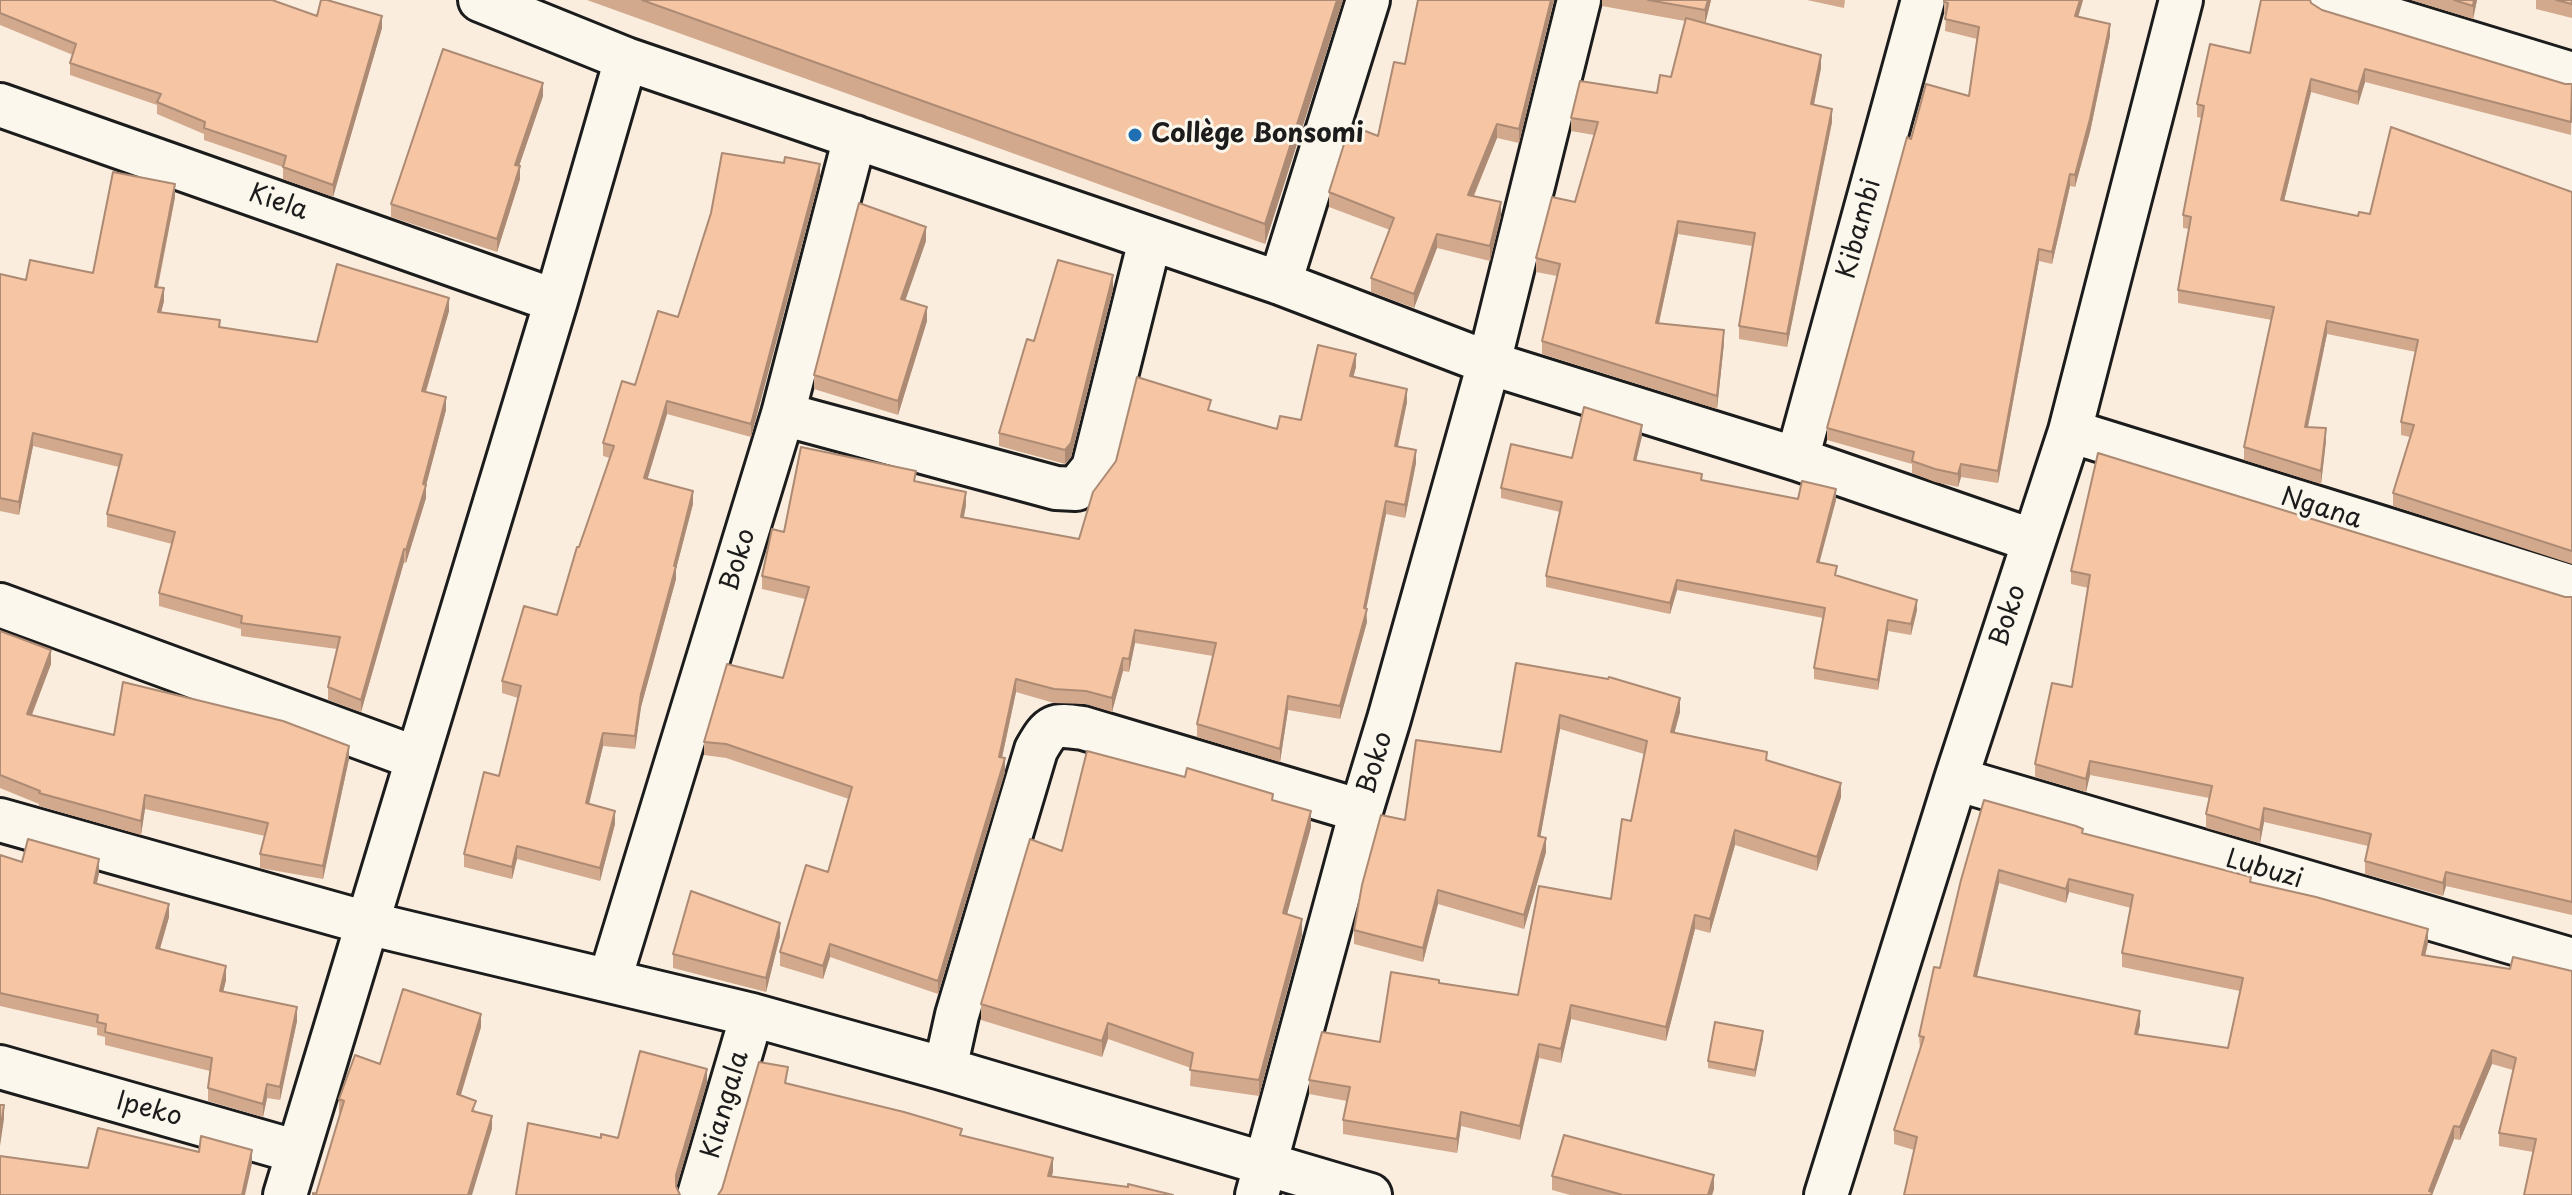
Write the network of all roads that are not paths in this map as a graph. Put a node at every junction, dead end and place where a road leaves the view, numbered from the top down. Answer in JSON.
{"nodes":[{"id":1,"x":480,"y":0,"type":"edge"},
{"id":2,"x":1368,"y":0,"type":"edge"},
{"id":3,"x":1579,"y":0,"type":"edge"},
{"id":4,"x":1923,"y":0,"type":"edge"},
{"id":5,"x":2181,"y":0,"type":"edge"},
{"id":6,"x":2329,"y":0,"type":"edge"},
{"id":7,"x":626,"y":59,"type":"junction"},
{"id":8,"x":2572,"y":74,"type":"edge"},
{"id":9,"x":0,"y":105,"type":"edge"},
{"id":10,"x":855,"y":137,"type":"junction"},
{"id":11,"x":1150,"y":240,"type":"junction"},
{"id":12,"x":1280,"y":283,"type":"junction"},
{"id":13,"x":556,"y":301,"type":"junction"},
{"id":14,"x":1489,"y":363,"type":"junction"},
{"id":15,"x":783,"y":414,"type":"junction"},
{"id":16,"x":2070,"y":431,"type":"junction"},
{"id":17,"x":1797,"y":459,"type":"junction"},
{"id":18,"x":2034,"y":541,"type":"junction"},
{"id":19,"x":2572,"y":587,"type":"edge"},
{"id":20,"x":0,"y":605,"type":"edge"},
{"id":21,"x":416,"y":758,"type":"junction"},
{"id":22,"x":1956,"y":779,"type":"junction"},
{"id":23,"x":1361,"y":811,"type":"junction"},
{"id":24,"x":0,"y":820,"type":"edge"},
{"id":25,"x":367,"y":923,"type":"junction"},
{"id":26,"x":2572,"y":960,"type":"edge"},
{"id":27,"x":610,"y":979,"type":"junction"},
{"id":28,"x":752,"y":1015,"type":"junction"},
{"id":29,"x":0,"y":1067,"type":"edge"},
{"id":30,"x":945,"y":1069,"type":"junction"},
{"id":31,"x":298,"y":1152,"type":"junction"},
{"id":32,"x":1262,"y":1179,"type":"edge"},
{"id":33,"x":285,"y":1195,"type":"edge"},
{"id":34,"x":699,"y":1195,"type":"edge"},
{"id":35,"x":1370,"y":1195,"type":"edge"},
{"id":36,"x":1826,"y":1195,"type":"edge"}],
"edges":[{"from":1,"to":7,"type":"street"},
{"from":2,"to":12,"type":"street"},
{"from":3,"to":14,"type":"street"},
{"from":4,"to":17,"type":"street","name":"Kibambi"},
{"from":5,"to":16,"type":"street"},
{"from":6,"to":8,"type":"street"},
{"from":7,"to":10,"type":"street"},
{"from":7,"to":13,"type":"street"},
{"from":9,"to":13,"type":"street","name":"Kiela"},
{"from":10,"to":11,"type":"street"},
{"from":10,"to":15,"type":"street","name":"Boko"},
{"from":11,"to":12,"type":"street"},
{"from":11,"to":15,"type":"street"},
{"from":12,"to":14,"type":"street"},
{"from":13,"to":21,"type":"street"},
{"from":14,"to":17,"type":"street"},
{"from":14,"to":23,"type":"street","name":"Boko"},
{"from":15,"to":27,"type":"street","name":"Boko"},
{"from":16,"to":18,"type":"street","name":"Boko"},
{"from":16,"to":19,"type":"street","name":"Ngana"},
{"from":17,"to":18,"type":"street"},
{"from":18,"to":22,"type":"street","name":"Boko"},
{"from":20,"to":21,"type":"street"},
{"from":21,"to":25,"type":"street"},
{"from":22,"to":26,"type":"street","name":"Lubuzi"},
{"from":22,"to":36,"type":"street","name":"Boko"},
{"from":23,"to":30,"type":"street"},
{"from":23,"to":32,"type":"street","name":"Boko"},
{"from":24,"to":25,"type":"street"},
{"from":25,"to":27,"type":"street"},
{"from":25,"to":31,"type":"street"},
{"from":27,"to":28,"type":"street"},
{"from":28,"to":30,"type":"street"},
{"from":28,"to":34,"type":"street","name":"Kiangala"},
{"from":29,"to":31,"type":"street","name":"Ipeko"},
{"from":30,"to":32,"type":"street"},
{"from":31,"to":33,"type":"street"},
{"from":32,"to":35,"type":"street"}]}
